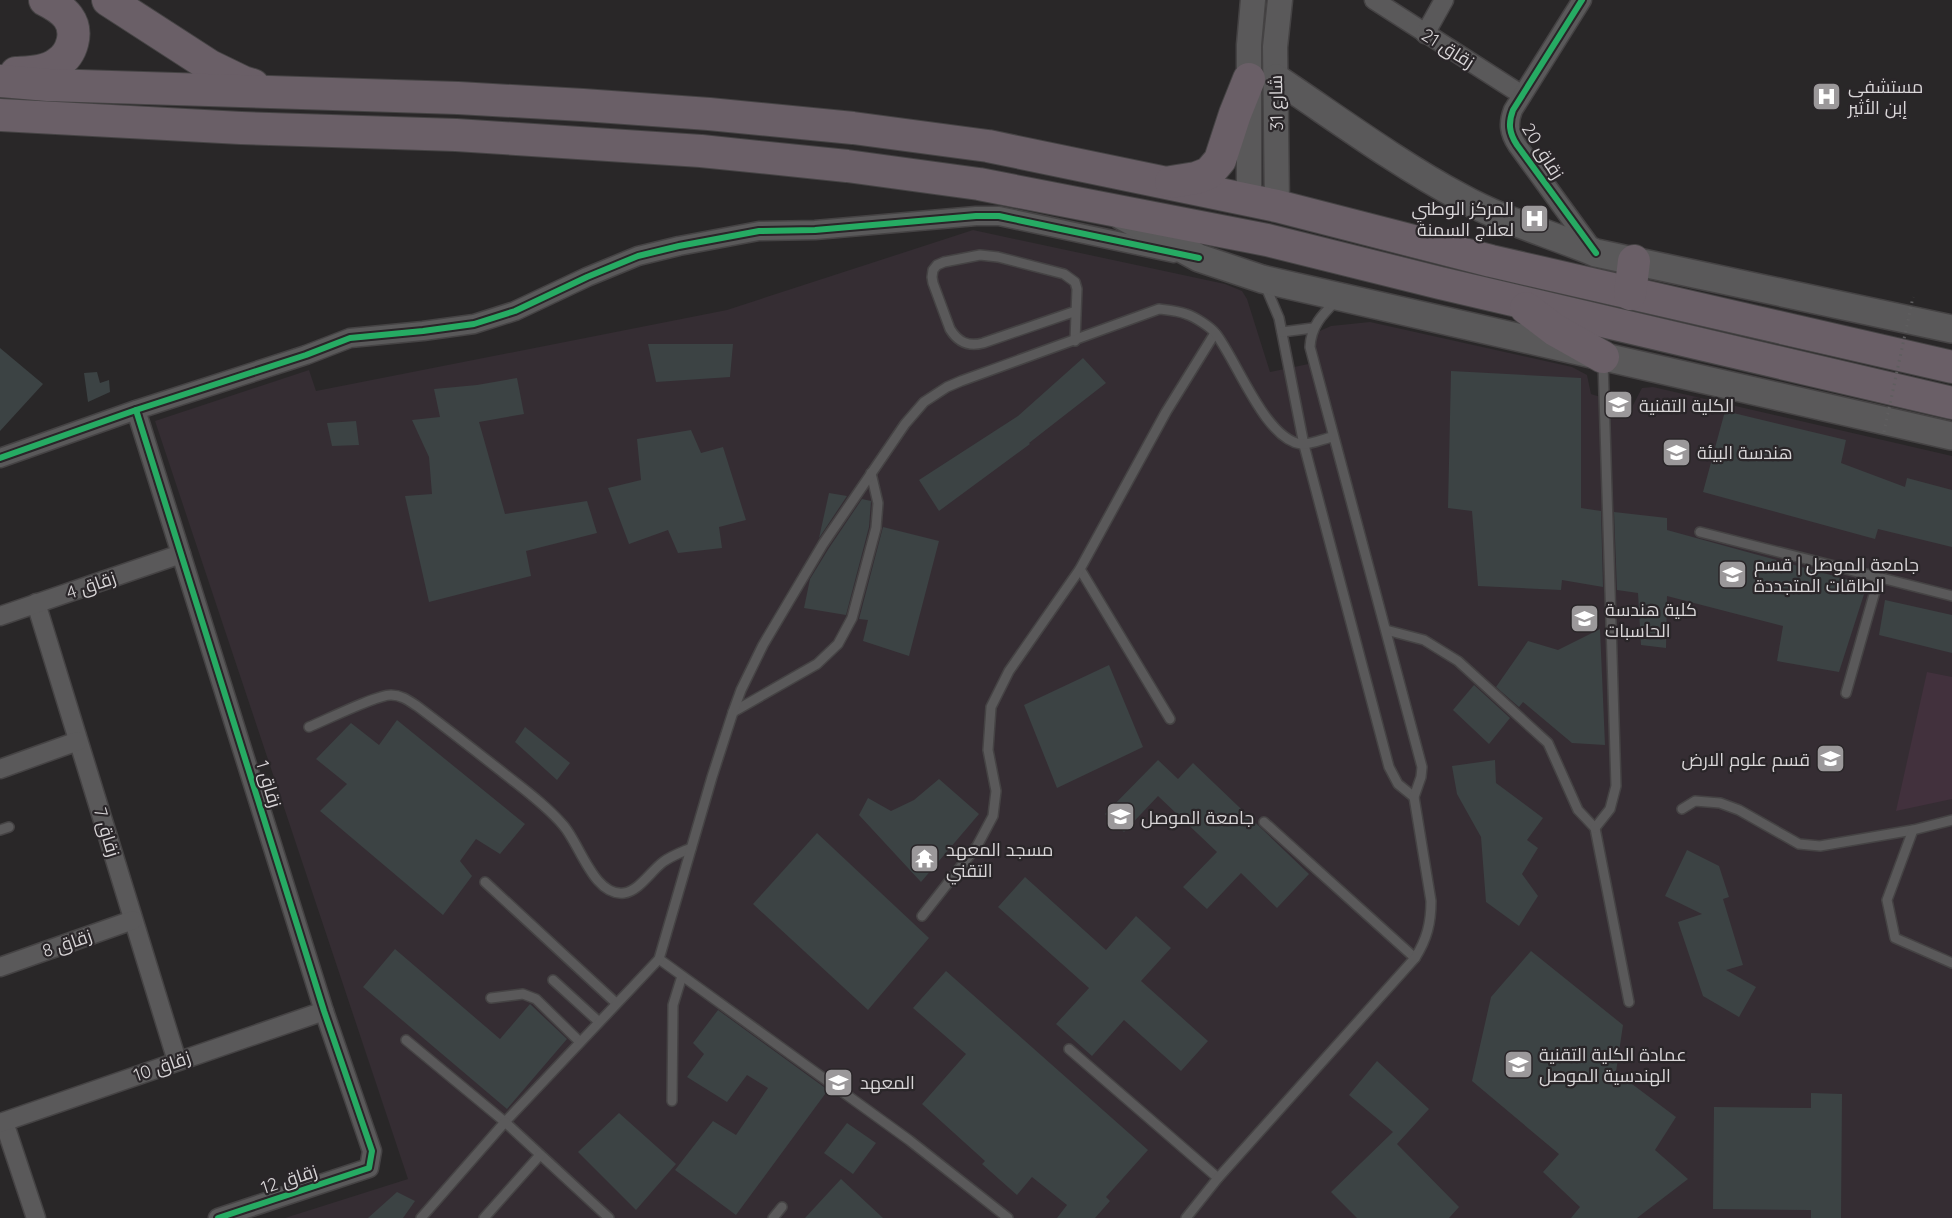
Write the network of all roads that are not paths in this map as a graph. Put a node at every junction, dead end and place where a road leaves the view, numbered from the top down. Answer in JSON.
{"nodes":[{"id":1,"x":45,"y":0,"type":"edge"},
{"id":2,"x":108,"y":0,"type":"edge"},
{"id":3,"x":1253,"y":0,"type":"edge"},
{"id":4,"x":1280,"y":0,"type":"edge"},
{"id":5,"x":1374,"y":0,"type":"edge"},
{"id":6,"x":1444,"y":0,"type":"edge"},
{"id":7,"x":1582,"y":0,"type":"edge"},
{"id":8,"x":1425,"y":34,"type":"junction"},
{"id":9,"x":1249,"y":45,"type":"junction"},
{"id":10,"x":1275,"y":47,"type":"junction"},
{"id":11,"x":0,"y":74,"type":"edge"},
{"id":12,"x":1262,"y":78,"type":"junction"},
{"id":13,"x":0,"y":81,"type":"edge"},
{"id":14,"x":310,"y":94,"type":"junction"},
{"id":15,"x":1522,"y":95,"type":"junction"},
{"id":16,"x":0,"y":115,"type":"edge"},
{"id":17,"x":1167,"y":182,"type":"junction"},
{"id":18,"x":1263,"y":203,"type":"junction"},
{"id":19,"x":1114,"y":211,"type":"junction"},
{"id":20,"x":1596,"y":253,"type":"junction"},
{"id":21,"x":1199,"y":258,"type":"junction"},
{"id":22,"x":1634,"y":261,"type":"junction"},
{"id":23,"x":1262,"y":279,"type":"junction"},
{"id":24,"x":1629,"y":294,"type":"junction"},
{"id":25,"x":1340,"y":297,"type":"junction"},
{"id":26,"x":1513,"y":299,"type":"junction"},
{"id":27,"x":1076,"y":311,"type":"junction"},
{"id":28,"x":1313,"y":328,"type":"junction"},
{"id":29,"x":1952,"y":329,"type":"edge"},
{"id":30,"x":1282,"y":332,"type":"junction"},
{"id":31,"x":1215,"y":333,"type":"junction"},
{"id":32,"x":1075,"y":341,"type":"junction"},
{"id":33,"x":1603,"y":357,"type":"junction"},
{"id":34,"x":1952,"y":367,"type":"edge"},
{"id":35,"x":1952,"y":403,"type":"edge"},
{"id":36,"x":136,"y":410,"type":"junction"},
{"id":37,"x":1952,"y":436,"type":"edge"},
{"id":38,"x":1332,"y":437,"type":"junction"},
{"id":39,"x":1304,"y":445,"type":"junction"},
{"id":40,"x":0,"y":458,"type":"edge"},
{"id":41,"x":871,"y":473,"type":"junction"},
{"id":42,"x":1700,"y":532,"type":"dead end"},
{"id":43,"x":181,"y":554,"type":"junction"},
{"id":44,"x":1080,"y":568,"type":"junction"},
{"id":45,"x":1879,"y":577,"type":"junction"},
{"id":46,"x":1952,"y":596,"type":"edge"},
{"id":47,"x":36,"y":603,"type":"junction"},
{"id":48,"x":0,"y":616,"type":"edge"},
{"id":49,"x":1386,"y":630,"type":"junction"},
{"id":50,"x":1846,"y":693,"type":"dead end"},
{"id":51,"x":733,"y":712,"type":"junction"},
{"id":52,"x":1170,"y":719,"type":"dead end"},
{"id":53,"x":309,"y":727,"type":"dead end"},
{"id":54,"x":78,"y":741,"type":"junction"},
{"id":55,"x":0,"y":769,"type":"edge"},
{"id":56,"x":1414,"y":796,"type":"junction"},
{"id":57,"x":1682,"y":810,"type":"dead end"},
{"id":58,"x":1952,"y":820,"type":"edge"},
{"id":59,"x":1264,"y":822,"type":"dead end"},
{"id":60,"x":1595,"y":828,"type":"junction"},
{"id":61,"x":1913,"y":830,"type":"junction"},
{"id":62,"x":691,"y":848,"type":"junction"},
{"id":63,"x":485,"y":882,"type":"dead end"},
{"id":64,"x":922,"y":916,"type":"dead end"},
{"id":65,"x":133,"y":920,"type":"junction"},
{"id":66,"x":1415,"y":958,"type":"junction"},
{"id":67,"x":658,"y":959,"type":"junction"},
{"id":68,"x":1952,"y":963,"type":"edge"},
{"id":69,"x":0,"y":967,"type":"edge"},
{"id":70,"x":682,"y":976,"type":"junction"},
{"id":71,"x":553,"y":980,"type":"dead end"},
{"id":72,"x":491,"y":998,"type":"dead end"},
{"id":73,"x":1629,"y":1002,"type":"dead end"},
{"id":74,"x":616,"y":1003,"type":"junction"},
{"id":75,"x":324,"y":1011,"type":"junction"},
{"id":76,"x":598,"y":1022,"type":"junction"},
{"id":77,"x":406,"y":1040,"type":"dead end"},
{"id":78,"x":580,"y":1042,"type":"junction"},
{"id":79,"x":1069,"y":1049,"type":"dead end"},
{"id":80,"x":177,"y":1061,"type":"junction"},
{"id":81,"x":672,"y":1101,"type":"dead end"},
{"id":82,"x":2,"y":1122,"type":"edge"},
{"id":83,"x":505,"y":1122,"type":"junction"},
{"id":84,"x":540,"y":1155,"type":"junction"},
{"id":85,"x":369,"y":1168,"type":"joint"},
{"id":86,"x":1218,"y":1179,"type":"junction"},
{"id":87,"x":783,"y":1207,"type":"dead end"},
{"id":88,"x":36,"y":1218,"type":"edge"},
{"id":89,"x":218,"y":1218,"type":"edge"},
{"id":90,"x":421,"y":1218,"type":"edge"},
{"id":91,"x":484,"y":1218,"type":"edge"},
{"id":92,"x":609,"y":1218,"type":"edge"},
{"id":93,"x":773,"y":1218,"type":"edge"},
{"id":94,"x":1008,"y":1218,"type":"edge"},
{"id":95,"x":1186,"y":1218,"type":"edge"}],
"edges":[{"from":1,"to":11,"type":"highway"},
{"from":2,"to":14,"type":"highway"},
{"from":3,"to":9,"type":"street","name":"شارع 31"},
{"from":4,"to":10,"type":"street","name":"شارع 31"},
{"from":5,"to":8,"type":"street","name":"زقاق 21"},
{"from":6,"to":8,"type":"street"},
{"from":7,"to":15,"type":"street","name":"زقاق 20"},
{"from":8,"to":15,"type":"street","name":"زقاق 21"},
{"from":9,"to":10,"type":"street"},
{"from":9,"to":12,"type":"street","name":"شارع 31"},
{"from":10,"to":12,"type":"street","name":"شارع 31"},
{"from":12,"to":17,"type":"highway"},
{"from":12,"to":18,"type":"street","name":"شارع 31"},
{"from":12,"to":20,"type":"main road"},
{"from":13,"to":14,"type":"highway"},
{"from":14,"to":17,"type":"highway"},
{"from":15,"to":20,"type":"street","name":"زقاق 20"},
{"from":16,"to":19,"type":"highway"},
{"from":17,"to":18,"type":"highway"},
{"from":18,"to":24,"type":"highway"},
{"from":19,"to":21,"type":"main road"},
{"from":19,"to":26,"type":"highway"},
{"from":20,"to":22,"type":"main road"},
{"from":21,"to":23,"type":"main road"},
{"from":21,"to":36,"type":"street"},
{"from":22,"to":24,"type":"highway"},
{"from":22,"to":29,"type":"main road"},
{"from":23,"to":25,"type":"main road"},
{"from":23,"to":30,"type":"lane"},
{"from":24,"to":34,"type":"highway"},
{"from":25,"to":28,"type":"lane"},
{"from":25,"to":33,"type":"main road"},
{"from":26,"to":33,"type":"highway"},
{"from":26,"to":35,"type":"highway"},
{"from":27,"to":27,"type":"lane"},
{"from":27,"to":32,"type":"lane"},
{"from":28,"to":30,"type":"lane"},
{"from":28,"to":38,"type":"lane"},
{"from":30,"to":39,"type":"lane"},
{"from":31,"to":32,"type":"lane"},
{"from":31,"to":39,"type":"lane"},
{"from":31,"to":44,"type":"lane"},
{"from":32,"to":41,"type":"lane"},
{"from":33,"to":37,"type":"main road"},
{"from":33,"to":60,"type":"lane"},
{"from":36,"to":40,"type":"street"},
{"from":36,"to":43,"type":"street","name":"زقاق 1"},
{"from":38,"to":39,"type":"lane"},
{"from":38,"to":49,"type":"lane"},
{"from":39,"to":56,"type":"lane"},
{"from":41,"to":51,"type":"lane"},
{"from":41,"to":51,"type":"lane"},
{"from":42,"to":45,"type":"lane"},
{"from":43,"to":47,"type":"street","name":"زقاق 4"},
{"from":43,"to":75,"type":"street","name":"زقاق 1"},
{"from":44,"to":52,"type":"lane"},
{"from":44,"to":64,"type":"lane"},
{"from":45,"to":46,"type":"lane"},
{"from":45,"to":50,"type":"lane"},
{"from":47,"to":48,"type":"street","name":"زقاق 4"},
{"from":47,"to":54,"type":"street","name":"زقاق 7"},
{"from":49,"to":56,"type":"lane"},
{"from":49,"to":60,"type":"lane"},
{"from":51,"to":62,"type":"lane"},
{"from":53,"to":62,"type":"lane"},
{"from":54,"to":55,"type":"street"},
{"from":54,"to":65,"type":"street","name":"زقاق 7"},
{"from":56,"to":66,"type":"lane"},
{"from":57,"to":61,"type":"lane"},
{"from":58,"to":61,"type":"lane"},
{"from":59,"to":66,"type":"lane"},
{"from":60,"to":73,"type":"lane"},
{"from":61,"to":68,"type":"lane"},
{"from":62,"to":67,"type":"lane"},
{"from":63,"to":74,"type":"lane"},
{"from":65,"to":69,"type":"street","name":"زقاق 8"},
{"from":65,"to":80,"type":"street","name":"زقاق 7"},
{"from":66,"to":86,"type":"lane"},
{"from":67,"to":70,"type":"lane"},
{"from":67,"to":74,"type":"lane"},
{"from":70,"to":81,"type":"lane"},
{"from":70,"to":94,"type":"lane"},
{"from":71,"to":76,"type":"lane"},
{"from":72,"to":78,"type":"lane"},
{"from":74,"to":76,"type":"lane"},
{"from":75,"to":80,"type":"street","name":"زقاق 10"},
{"from":75,"to":85,"type":"street","name":"زقاق 1"},
{"from":76,"to":78,"type":"lane"},
{"from":77,"to":83,"type":"lane"},
{"from":78,"to":83,"type":"lane"},
{"from":79,"to":86,"type":"lane"},
{"from":80,"to":82,"type":"street","name":"زقاق 10"},
{"from":82,"to":88,"type":"street"},
{"from":83,"to":84,"type":"lane"},
{"from":83,"to":90,"type":"lane"},
{"from":84,"to":91,"type":"lane"},
{"from":84,"to":92,"type":"lane"},
{"from":85,"to":89,"type":"street","name":"زقاق 12"},
{"from":86,"to":95,"type":"lane"},
{"from":87,"to":93,"type":"lane"}]}
